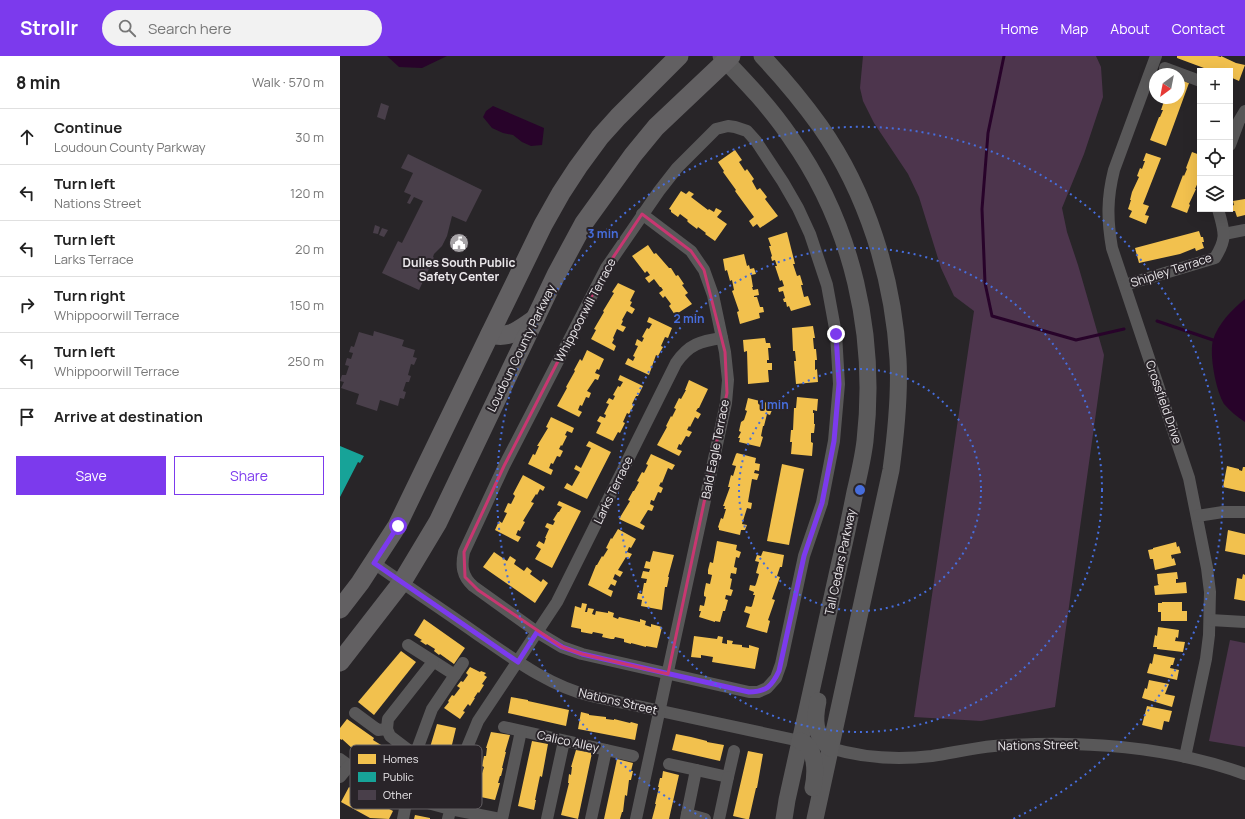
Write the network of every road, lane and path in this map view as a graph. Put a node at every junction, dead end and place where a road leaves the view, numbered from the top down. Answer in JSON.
{"nodes":[{"id":1,"x":679,"y":56,"type":"edge"},
{"id":2,"x":762,"y":56,"type":"edge"},
{"id":3,"x":1156,"y":56,"type":"edge"},
{"id":4,"x":726,"y":58,"type":"edge"},
{"id":5,"x":1185,"y":75,"type":"edge"},
{"id":6,"x":1197,"y":80,"type":"edge"},
{"id":7,"x":1245,"y":112,"type":"edge"},
{"id":8,"x":1232,"y":140,"type":"edge"},
{"id":9,"x":1219,"y":212,"type":"edge"},
{"id":10,"x":642,"y":214,"type":"junction"},
{"id":11,"x":1245,"y":230,"type":"edge"},
{"id":12,"x":1224,"y":234,"type":"junction"},
{"id":13,"x":1124,"y":285,"type":"junction"},
{"id":14,"x":535,"y":319,"type":"junction"},
{"id":15,"x":490,"y":334,"type":"junction"},
{"id":16,"x":722,"y":338,"type":"junction"},
{"id":17,"x":1245,"y":512,"type":"edge"},
{"id":18,"x":1197,"y":516,"type":"junction"},
{"id":19,"x":374,"y":563,"type":"junction"},
{"id":20,"x":402,"y":582,"type":"junction"},
{"id":21,"x":340,"y":609,"type":"edge"},
{"id":22,"x":1210,"y":620,"type":"junction"},
{"id":23,"x":1245,"y":622,"type":"edge"},
{"id":24,"x":537,"y":632,"type":"junction"},
{"id":25,"x":408,"y":645,"type":"dead end"},
{"id":26,"x":340,"y":662,"type":"edge"},
{"id":27,"x":433,"y":662,"type":"junction"},
{"id":28,"x":518,"y":662,"type":"junction"},
{"id":29,"x":463,"y":664,"type":"dead end"},
{"id":30,"x":818,"y":665,"type":"junction"},
{"id":31,"x":668,"y":674,"type":"junction"},
{"id":32,"x":455,"y":675,"type":"junction"},
{"id":33,"x":660,"y":710,"type":"junction"},
{"id":34,"x":356,"y":713,"type":"dead end"},
{"id":35,"x":504,"y":727,"type":"dead end"},
{"id":36,"x":387,"y":729,"type":"junction"},
{"id":37,"x":521,"y":731,"type":"junction"},
{"id":38,"x":564,"y":741,"type":"junction"},
{"id":39,"x":800,"y":741,"type":"junction"},
{"id":40,"x":402,"y":745,"type":"edge"},
{"id":41,"x":419,"y":745,"type":"edge"},
{"id":42,"x":469,"y":745,"type":"edge"},
{"id":43,"x":830,"y":748,"type":"junction"},
{"id":44,"x":606,"y":750,"type":"junction"},
{"id":45,"x":734,"y":751,"type":"dead end"},
{"id":46,"x":633,"y":756,"type":"dead end"},
{"id":47,"x":1185,"y":757,"type":"junction"},
{"id":48,"x":344,"y":763,"type":"edge"},
{"id":49,"x":669,"y":764,"type":"dead end"},
{"id":50,"x":696,"y":770,"type":"junction"},
{"id":51,"x":1245,"y":774,"type":"edge"},
{"id":52,"x":340,"y":777,"type":"edge"},
{"id":53,"x":728,"y":777,"type":"junction"},
{"id":54,"x":404,"y":809,"type":"edge"},
{"id":55,"x":436,"y":809,"type":"edge"},
{"id":56,"x":449,"y":814,"type":"edge"},
{"id":57,"x":686,"y":817,"type":"edge"},
{"id":58,"x":403,"y":819,"type":"edge"},
{"id":59,"x":497,"y":819,"type":"edge"},
{"id":60,"x":547,"y":819,"type":"edge"},
{"id":61,"x":591,"y":819,"type":"edge"},
{"id":62,"x":636,"y":819,"type":"edge"},
{"id":63,"x":705,"y":819,"type":"edge"},
{"id":64,"x":719,"y":819,"type":"edge"},
{"id":65,"x":784,"y":819,"type":"edge"},
{"id":66,"x":807,"y":819,"type":"edge"},
{"id":67,"x":815,"y":819,"type":"edge"}],
"edges":[{"from":1,"to":15,"type":"main road"},
{"from":2,"to":43,"type":"main road"},
{"from":3,"to":13,"type":"street","name":"Crossfield Drive"},
{"from":4,"to":14,"type":"main road","name":"Loudoun County Parkway"},
{"from":4,"to":30,"type":"main road","name":"Tall Cedars Parkway"},
{"from":5,"to":6,"type":"street"},
{"from":7,"to":8,"type":"street"},
{"from":9,"to":12,"type":"street"},
{"from":10,"to":16,"type":"street","name":"Bald Eagle Terrace"},
{"from":10,"to":24,"type":"street","name":"Whippoorwill Terrace"},
{"from":10,"to":31,"type":"street","name":"Whippoorwill Terrace"},
{"from":11,"to":12,"type":"street"},
{"from":12,"to":13,"type":"street","name":"Shipley Terrace"},
{"from":13,"to":18,"type":"street","name":"Crossfield Drive"},
{"from":14,"to":15,"type":"main road"},
{"from":14,"to":20,"type":"main road","name":"Loudoun County Parkway"},
{"from":15,"to":19,"type":"main road"},
{"from":16,"to":24,"type":"street","name":"Larks Terrace"},
{"from":16,"to":31,"type":"street","name":"Bald Eagle Terrace"},
{"from":17,"to":18,"type":"street"},
{"from":18,"to":22,"type":"street","name":"Crossfield Drive"},
{"from":19,"to":20,"type":"street","name":"Nations Street"},
{"from":19,"to":21,"type":"main road"},
{"from":20,"to":26,"type":"main road","name":"Loudoun County Parkway"},
{"from":20,"to":28,"type":"street","name":"Nations Street"},
{"from":22,"to":23,"type":"street"},
{"from":22,"to":47,"type":"street","name":"Crossfield Drive"},
{"from":24,"to":28,"type":"street","name":"Larks Terrace"},
{"from":24,"to":31,"type":"street","name":"Whippoorwill Terrace"},
{"from":25,"to":27,"type":"street"},
{"from":27,"to":32,"type":"street"},
{"from":27,"to":36,"type":"street"},
{"from":28,"to":33,"type":"street","name":"Nations Street"},
{"from":28,"to":42,"type":"street","name":"Larks Terrace"},
{"from":29,"to":32,"type":"street"},
{"from":30,"to":39,"type":"main road","name":"Tall Cedars Parkway"},
{"from":30,"to":43,"type":"main road"},
{"from":31,"to":33,"type":"street","name":"Bald Eagle Terrace"},
{"from":32,"to":41,"type":"street"},
{"from":33,"to":39,"type":"street","name":"Nations Street"},
{"from":33,"to":62,"type":"street","name":"Bald Eagle Terrace"},
{"from":34,"to":36,"type":"street"},
{"from":35,"to":37,"type":"street","name":"Calico Alley"},
{"from":36,"to":40,"type":"street"},
{"from":37,"to":38,"type":"street","name":"Calico Alley"},
{"from":37,"to":59,"type":"street"},
{"from":38,"to":44,"type":"street","name":"Calico Alley"},
{"from":38,"to":60,"type":"street"},
{"from":39,"to":65,"type":"main road","name":"Tall Cedars Parkway"},
{"from":39,"to":66,"type":"main road"},
{"from":43,"to":47,"type":"street","name":"Nations Street"},
{"from":43,"to":67,"type":"main road"},
{"from":44,"to":46,"type":"street","name":"Calico Alley"},
{"from":44,"to":61,"type":"street"},
{"from":45,"to":53,"type":"street"},
{"from":47,"to":51,"type":"street","name":"Nations Street"},
{"from":48,"to":52,"type":"street"},
{"from":49,"to":50,"type":"street"},
{"from":50,"to":53,"type":"street"},
{"from":50,"to":57,"type":"street"},
{"from":53,"to":64,"type":"street"},
{"from":54,"to":58,"type":"street"},
{"from":55,"to":56,"type":"street"},
{"from":56,"to":59,"type":"street"},
{"from":57,"to":63,"type":"street"}]}
